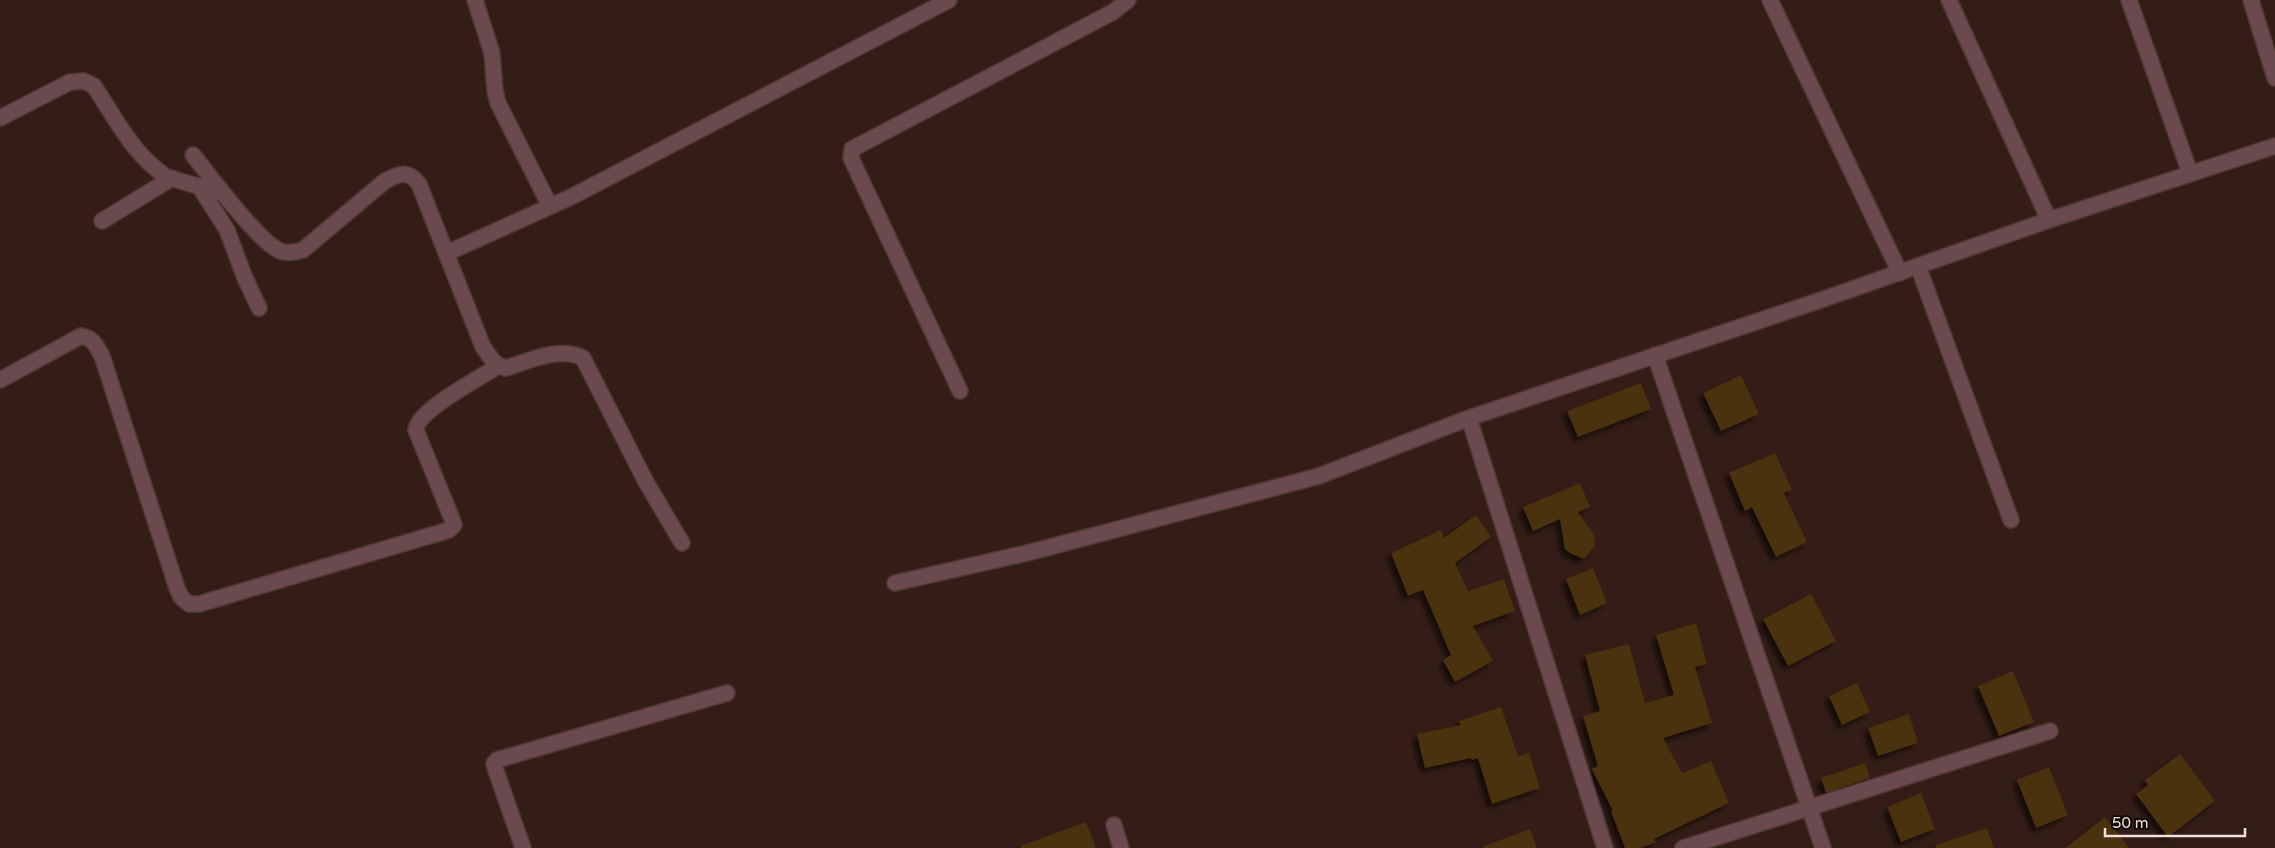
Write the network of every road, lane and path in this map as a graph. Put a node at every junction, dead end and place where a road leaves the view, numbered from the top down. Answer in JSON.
{"nodes":[{"id":1,"x":475,"y":0,"type":"edge"},
{"id":2,"x":948,"y":0,"type":"edge"},
{"id":3,"x":1128,"y":0,"type":"edge"},
{"id":4,"x":1770,"y":0,"type":"edge"},
{"id":5,"x":1949,"y":0,"type":"edge"},
{"id":6,"x":2129,"y":0,"type":"edge"},
{"id":7,"x":2251,"y":0,"type":"edge"},
{"id":8,"x":2275,"y":78,"type":"edge"},
{"id":9,"x":0,"y":118,"type":"edge"},
{"id":10,"x":2275,"y":146,"type":"edge"},
{"id":11,"x":193,"y":155,"type":"dead end"},
{"id":12,"x":2190,"y":174,"type":"junction"},
{"id":13,"x":172,"y":178,"type":"junction"},
{"id":14,"x":199,"y":186,"type":"junction"},
{"id":15,"x":224,"y":194,"type":"junction"},
{"id":16,"x":550,"y":206,"type":"junction"},
{"id":17,"x":2049,"y":220,"type":"junction"},
{"id":18,"x":102,"y":221,"type":"dead end"},
{"id":19,"x":447,"y":253,"type":"junction"},
{"id":20,"x":1918,"y":266,"type":"junction"},
{"id":21,"x":1900,"y":273,"type":"junction"},
{"id":22,"x":259,"y":308,"type":"dead end"},
{"id":23,"x":1656,"y":355,"type":"junction"},
{"id":24,"x":498,"y":366,"type":"junction"},
{"id":25,"x":0,"y":380,"type":"edge"},
{"id":26,"x":960,"y":392,"type":"dead end"},
{"id":27,"x":1469,"y":418,"type":"junction"},
{"id":28,"x":2012,"y":520,"type":"dead end"},
{"id":29,"x":682,"y":543,"type":"dead end"},
{"id":30,"x":895,"y":583,"type":"dead end"},
{"id":31,"x":727,"y":693,"type":"dead end"},
{"id":32,"x":2050,"y":731,"type":"dead end"},
{"id":33,"x":1809,"y":806,"type":"junction"},
{"id":34,"x":1114,"y":825,"type":"dead end"},
{"id":35,"x":523,"y":848,"type":"edge"},
{"id":36,"x":1121,"y":848,"type":"edge"},
{"id":37,"x":1604,"y":848,"type":"edge"},
{"id":38,"x":1684,"y":848,"type":"edge"},
{"id":39,"x":1824,"y":848,"type":"edge"}],
"edges":[{"from":1,"to":16,"type":"street"},
{"from":2,"to":16,"type":"street"},
{"from":3,"to":26,"type":"street"},
{"from":4,"to":21,"type":"street"},
{"from":5,"to":17,"type":"street"},
{"from":6,"to":12,"type":"street"},
{"from":7,"to":8,"type":"street"},
{"from":9,"to":13,"type":"street"},
{"from":10,"to":12,"type":"street"},
{"from":11,"to":15,"type":"street"},
{"from":12,"to":17,"type":"street"},
{"from":13,"to":14,"type":"street"},
{"from":13,"to":18,"type":"street"},
{"from":14,"to":15,"type":"street"},
{"from":14,"to":22,"type":"street"},
{"from":15,"to":19,"type":"street"},
{"from":16,"to":19,"type":"street"},
{"from":17,"to":20,"type":"street"},
{"from":19,"to":24,"type":"street"},
{"from":20,"to":21,"type":"street"},
{"from":20,"to":28,"type":"street"},
{"from":21,"to":23,"type":"street"},
{"from":23,"to":27,"type":"street"},
{"from":23,"to":33,"type":"street"},
{"from":24,"to":25,"type":"street"},
{"from":24,"to":29,"type":"street"},
{"from":27,"to":30,"type":"street"},
{"from":27,"to":37,"type":"street"},
{"from":31,"to":35,"type":"street"},
{"from":32,"to":33,"type":"street"},
{"from":33,"to":38,"type":"street"},
{"from":33,"to":39,"type":"street"},
{"from":34,"to":36,"type":"street"}]}
